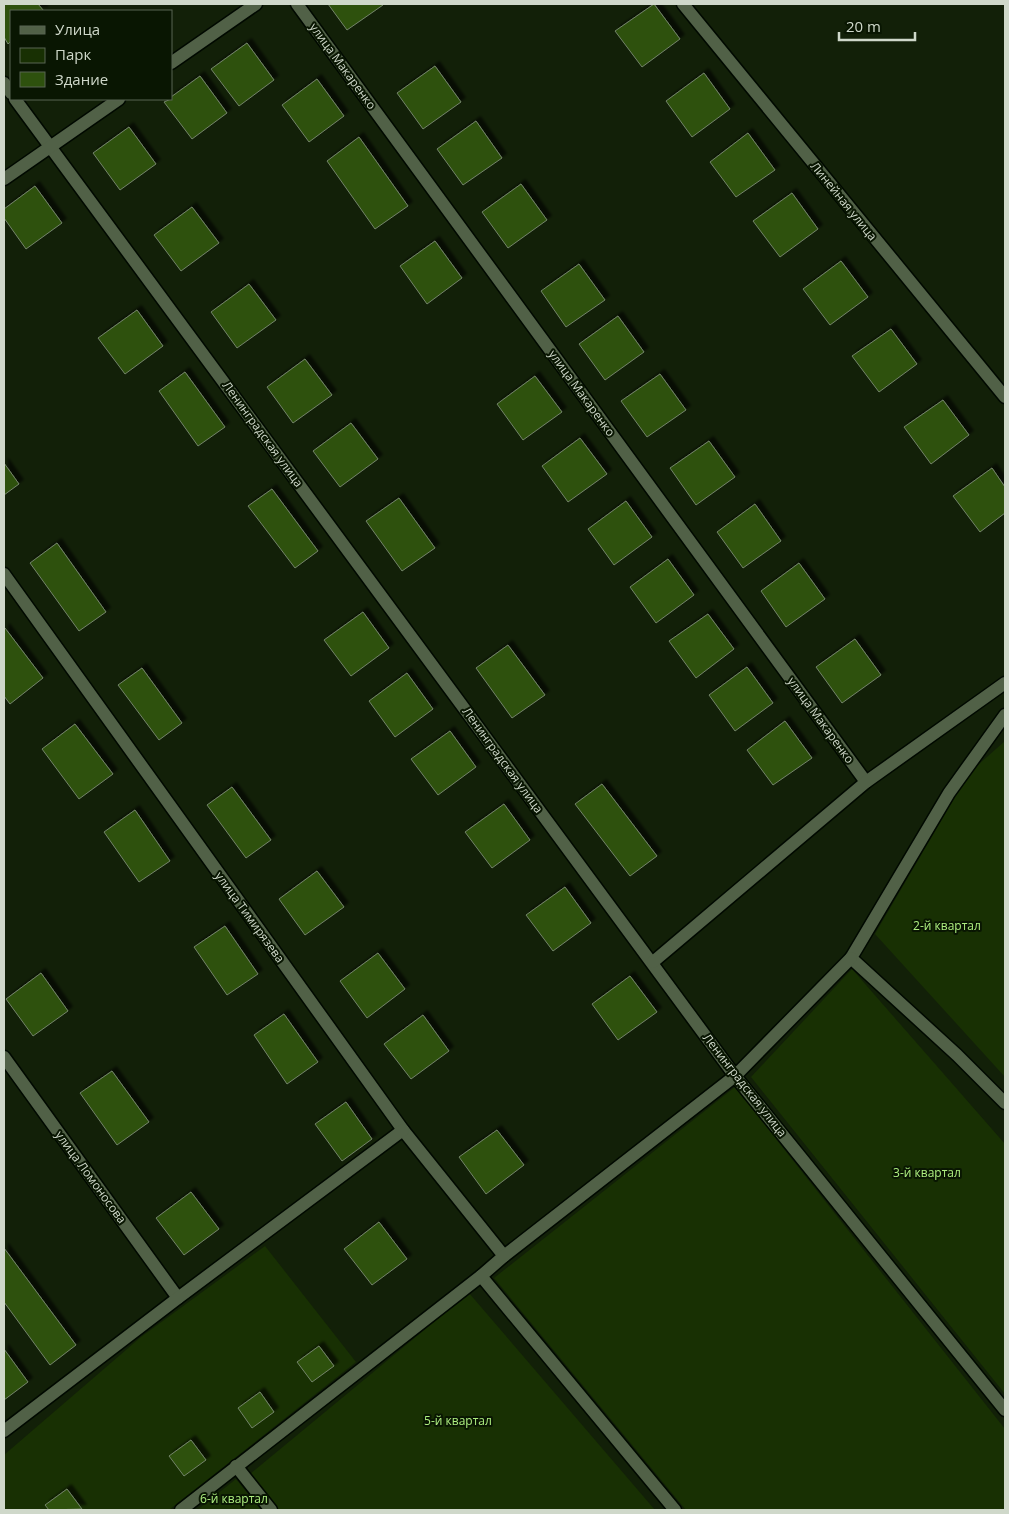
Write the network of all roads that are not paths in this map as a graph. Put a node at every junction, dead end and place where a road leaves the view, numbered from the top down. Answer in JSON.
{"nodes":[{"id":1,"x":256,"y":4,"type":"edge"},
{"id":2,"x":298,"y":4,"type":"edge"},
{"id":3,"x":684,"y":4,"type":"edge"},
{"id":4,"x":172,"y":62,"type":"edge"},
{"id":5,"x":16,"y":100,"type":"edge"},
{"id":6,"x":118,"y":100,"type":"edge"},
{"id":7,"x":51,"y":147,"type":"junction"},
{"id":8,"x":4,"y":179,"type":"edge"},
{"id":9,"x":1005,"y":397,"type":"edge"},
{"id":10,"x":4,"y":574,"type":"edge"},
{"id":11,"x":1005,"y":683,"type":"edge"},
{"id":12,"x":1005,"y":715,"type":"edge"},
{"id":13,"x":866,"y":782,"type":"junction"},
{"id":14,"x":851,"y":958,"type":"junction"},
{"id":15,"x":653,"y":962,"type":"junction"},
{"id":16,"x":4,"y":1057,"type":"edge"},
{"id":17,"x":735,"y":1076,"type":"junction"},
{"id":18,"x":1005,"y":1103,"type":"edge"},
{"id":19,"x":403,"y":1130,"type":"junction"},
{"id":20,"x":504,"y":1256,"type":"junction"},
{"id":21,"x":481,"y":1276,"type":"junction"},
{"id":22,"x":178,"y":1298,"type":"junction"},
{"id":23,"x":1005,"y":1410,"type":"edge"},
{"id":24,"x":4,"y":1431,"type":"edge"},
{"id":25,"x":236,"y":1466,"type":"junction"},
{"id":26,"x":181,"y":1510,"type":"edge"},
{"id":27,"x":271,"y":1510,"type":"edge"},
{"id":28,"x":675,"y":1510,"type":"edge"}],
"edges":[{"from":1,"to":4,"type":"street"},
{"from":2,"to":13,"type":"street","name":"улица Макаренко"},
{"from":3,"to":9,"type":"street","name":"Линейная улица"},
{"from":5,"to":7,"type":"street","name":"Ленинградская улица"},
{"from":6,"to":7,"type":"street"},
{"from":7,"to":8,"type":"street"},
{"from":7,"to":15,"type":"street","name":"Ленинградская улица"},
{"from":10,"to":19,"type":"street","name":"улица Тимирязева"},
{"from":11,"to":13,"type":"street"},
{"from":12,"to":14,"type":"street"},
{"from":13,"to":15,"type":"street"},
{"from":14,"to":17,"type":"street"},
{"from":14,"to":18,"type":"street"},
{"from":15,"to":17,"type":"street","name":"Ленинградская улица"},
{"from":16,"to":22,"type":"street","name":"улица Ломоносова"},
{"from":17,"to":20,"type":"street"},
{"from":17,"to":23,"type":"street","name":"Ленинградская улица"},
{"from":19,"to":20,"type":"street","name":"улица Тимирязева"},
{"from":19,"to":22,"type":"street"},
{"from":20,"to":21,"type":"street"},
{"from":21,"to":25,"type":"street"},
{"from":21,"to":28,"type":"street"},
{"from":22,"to":24,"type":"street"},
{"from":25,"to":26,"type":"street"},
{"from":25,"to":27,"type":"street"}]}
